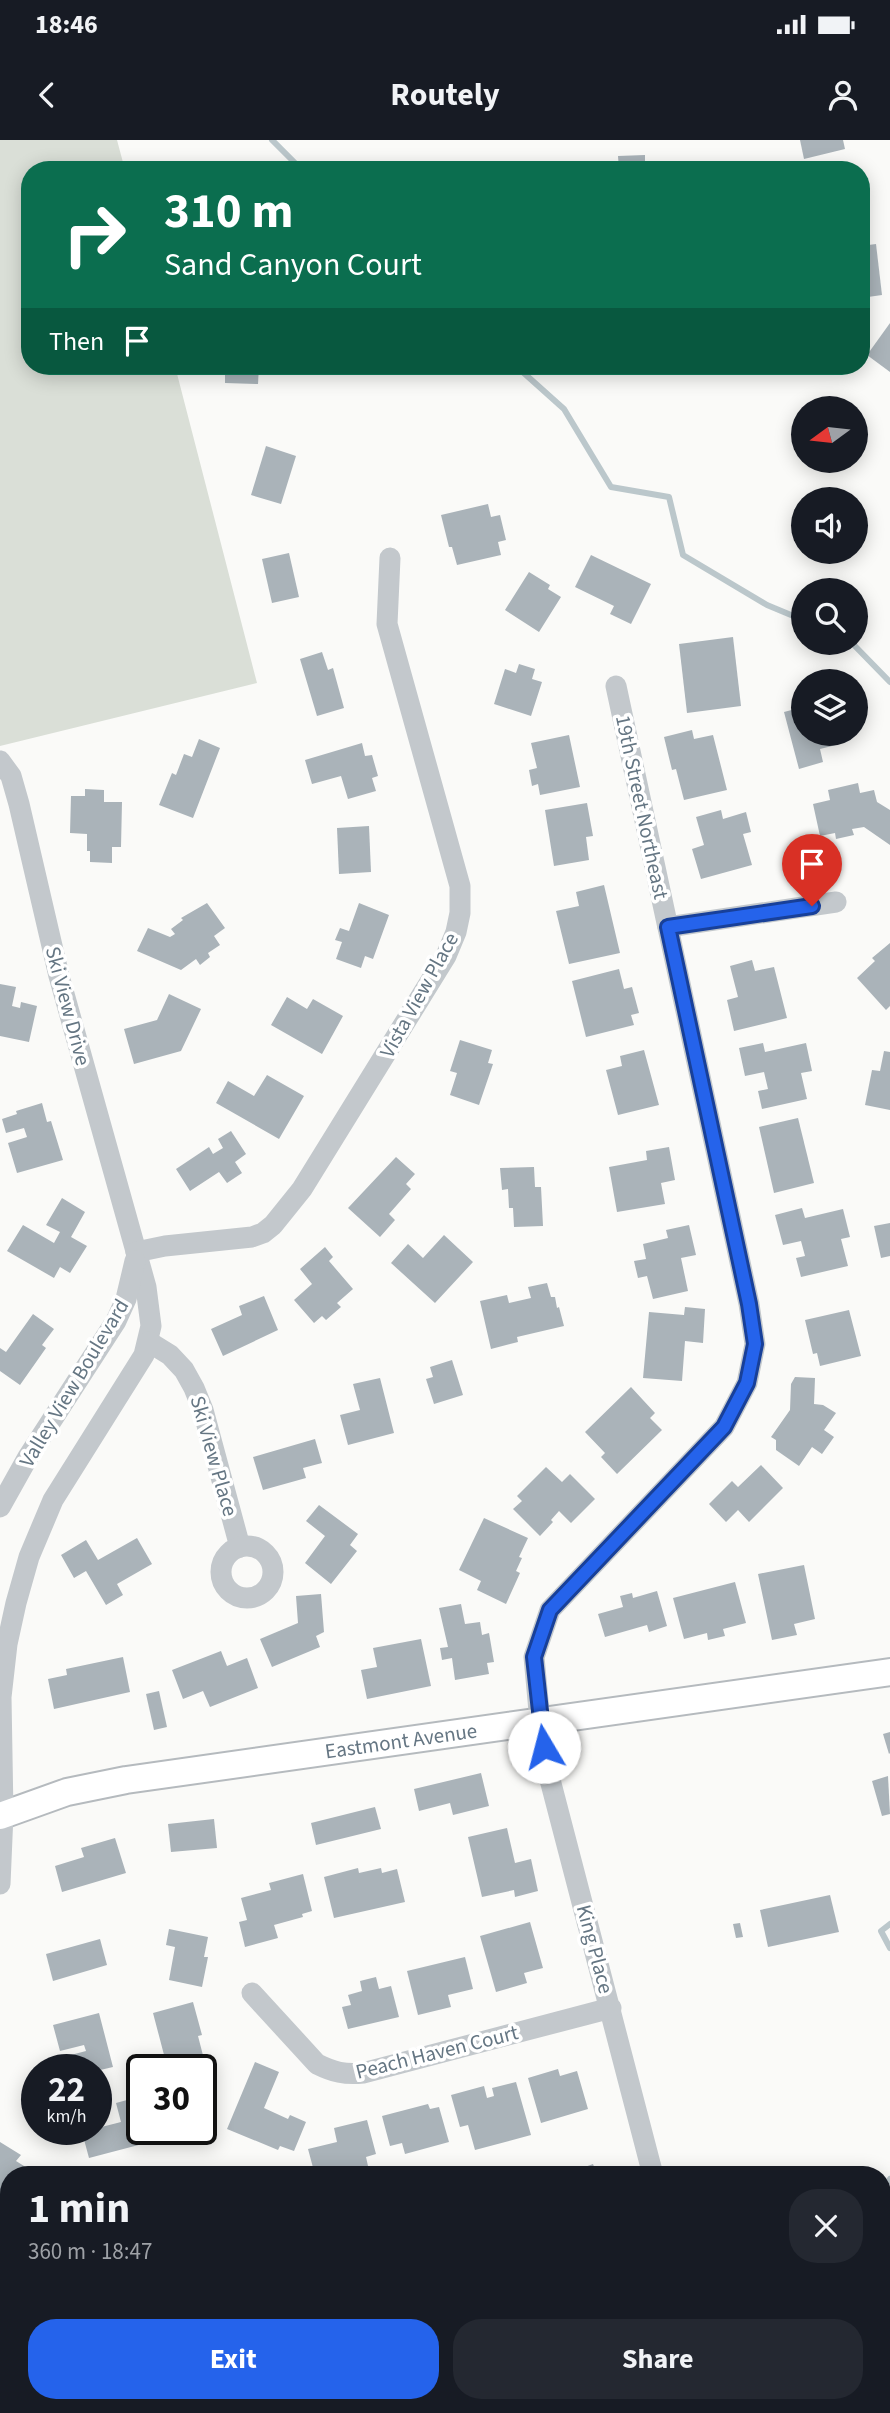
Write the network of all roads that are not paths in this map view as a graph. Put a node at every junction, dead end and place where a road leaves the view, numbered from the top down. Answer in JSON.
{"nodes":[{"id":1,"x":390,"y":558,"type":"dead end"},
{"id":2,"x":616,"y":686,"type":"dead end"},
{"id":3,"x":0,"y":761,"type":"edge"},
{"id":4,"x":836,"y":902,"type":"dead end"},
{"id":5,"x":668,"y":927,"type":"junction"},
{"id":6,"x":136,"y":1252,"type":"junction"},
{"id":7,"x":149,"y":1342,"type":"junction"},
{"id":8,"x":0,"y":1507,"type":"edge"},
{"id":9,"x":240,"y":1547,"type":"dead end"},
{"id":10,"x":890,"y":1672,"type":"edge"},
{"id":11,"x":540,"y":1722,"type":"junction"},
{"id":12,"x":1,"y":1815,"type":"edge"},
{"id":13,"x":0,"y":1884,"type":"edge"},
{"id":14,"x":252,"y":1993,"type":"dead end"},
{"id":15,"x":611,"y":2008,"type":"junction"},
{"id":16,"x":651,"y":2166,"type":"edge"}],
"edges":[{"from":1,"to":6,"type":"street","name":"Vista View Place"},
{"from":2,"to":5,"type":"street","name":"19th Street Northeast"},
{"from":3,"to":6,"type":"street","name":"Ski View Drive"},
{"from":4,"to":5,"type":"street"},
{"from":5,"to":11,"type":"street","name":"19th Street Northeast"},
{"from":6,"to":7,"type":"street","name":"Valley View Boulevard"},
{"from":6,"to":8,"type":"street","name":"Valley View Boulevard"},
{"from":7,"to":9,"type":"street","name":"Ski View Place"},
{"from":7,"to":12,"type":"street","name":"Valley View Boulevard"},
{"from":10,"to":11,"type":"main road","name":"Eastmont Avenue"},
{"from":11,"to":12,"type":"main road","name":"Eastmont Avenue"},
{"from":11,"to":15,"type":"street","name":"King Place"},
{"from":12,"to":13,"type":"street","name":"Valley View Boulevard"},
{"from":14,"to":15,"type":"street","name":"Peach Haven Court"},
{"from":15,"to":16,"type":"street","name":"King Place"}]}
